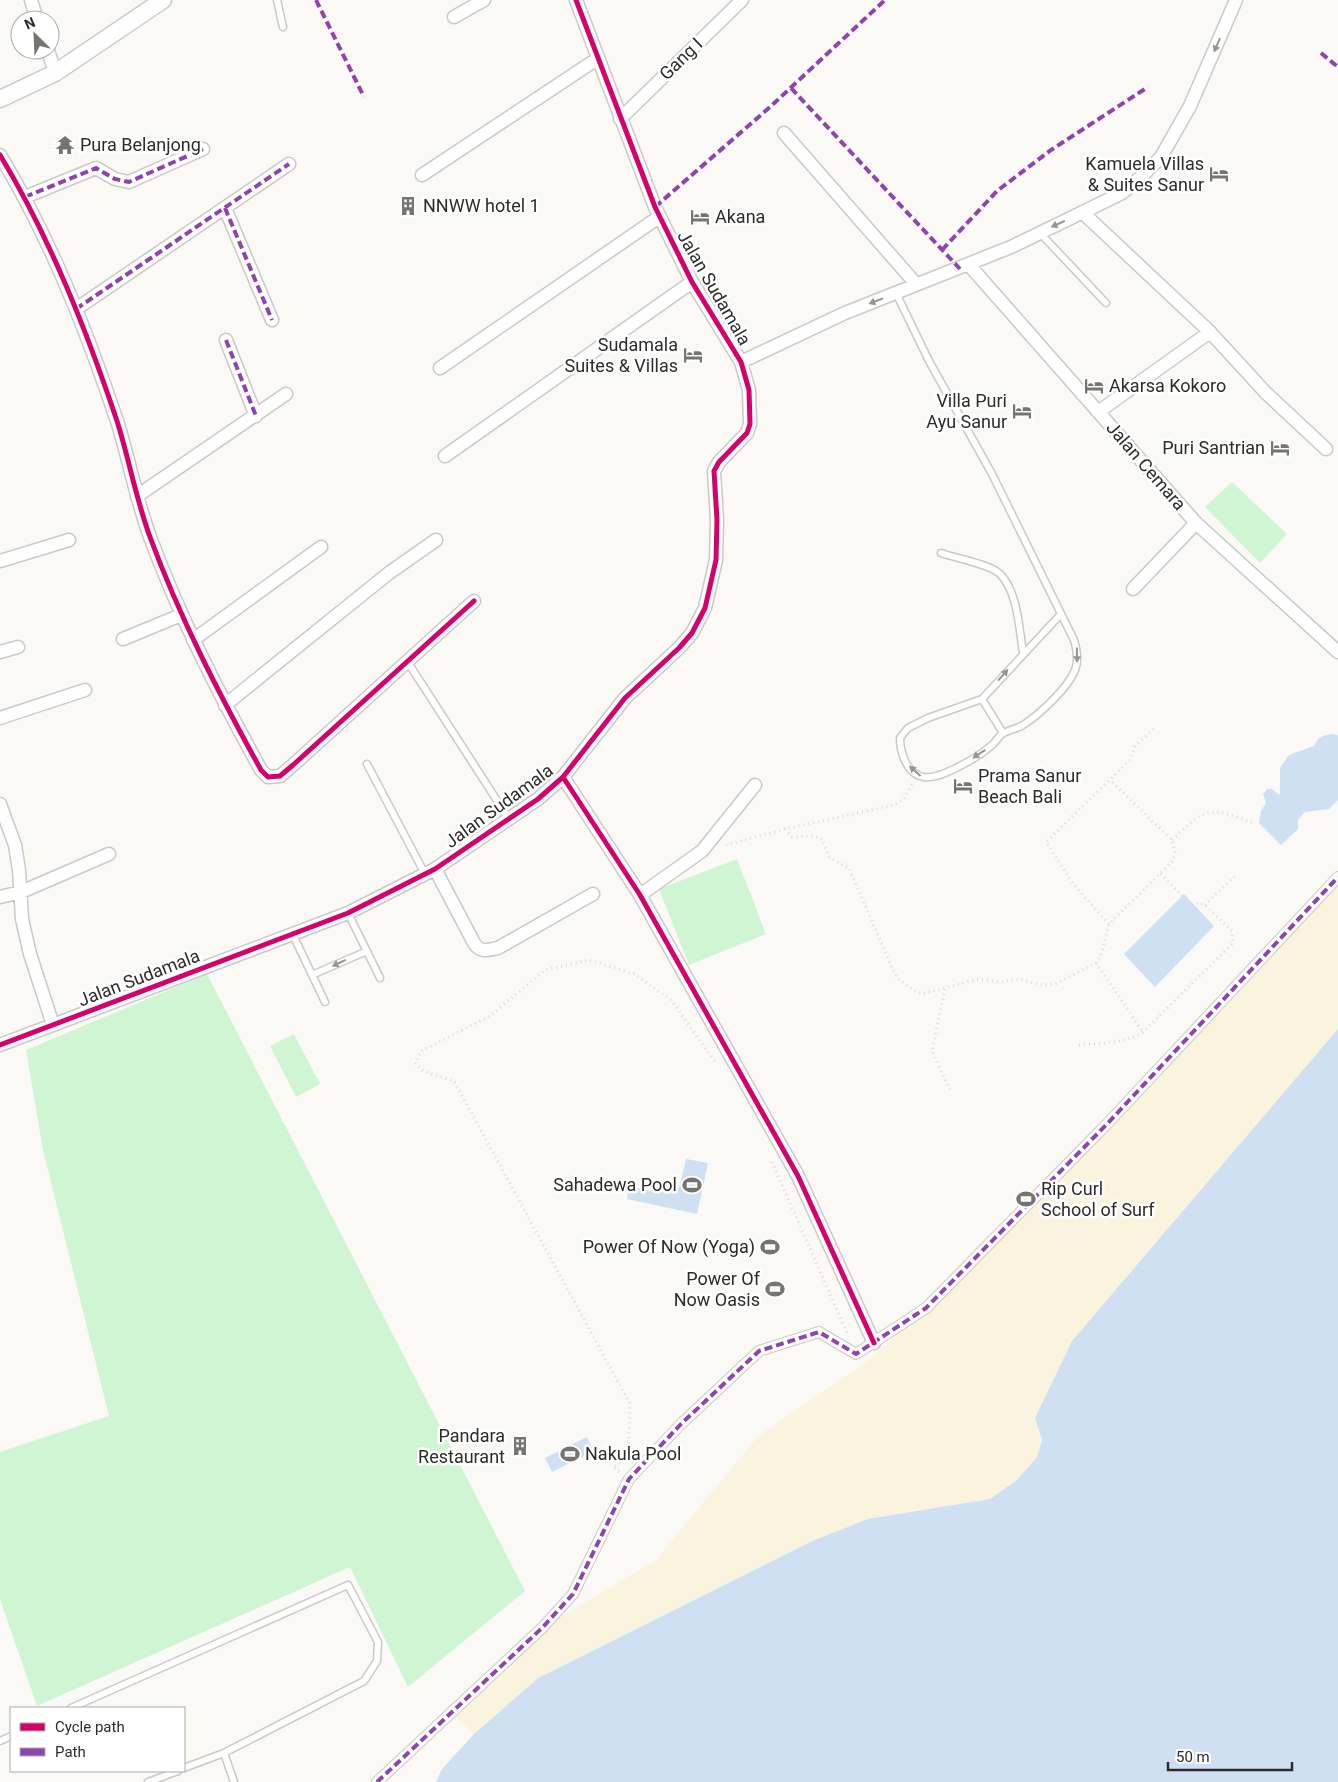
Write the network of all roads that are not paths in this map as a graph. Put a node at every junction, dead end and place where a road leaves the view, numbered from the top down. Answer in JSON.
{"nodes":[{"id":1,"x":163,"y":0,"type":"edge"},
{"id":2,"x":277,"y":0,"type":"edge"},
{"id":3,"x":484,"y":0,"type":"edge"},
{"id":4,"x":576,"y":0,"type":"edge"},
{"id":5,"x":742,"y":0,"type":"edge"},
{"id":6,"x":1236,"y":0,"type":"edge"},
{"id":7,"x":454,"y":17,"type":"dead end"},
{"id":8,"x":283,"y":27,"type":"dead end"},
{"id":9,"x":597,"y":59,"type":"junction"},
{"id":10,"x":51,"y":60,"type":"edge"},
{"id":11,"x":55,"y":73,"type":"junction"},
{"id":12,"x":0,"y":99,"type":"edge"},
{"id":13,"x":620,"y":119,"type":"junction"},
{"id":14,"x":784,"y":133,"type":"dead end"},
{"id":15,"x":203,"y":149,"type":"dead end"},
{"id":16,"x":0,"y":154,"type":"edge"},
{"id":17,"x":290,"y":164,"type":"dead end"},
{"id":18,"x":422,"y":175,"type":"dead end"},
{"id":19,"x":25,"y":197,"type":"junction"},
{"id":20,"x":224,"y":208,"type":"junction"},
{"id":21,"x":1082,"y":212,"type":"junction"},
{"id":22,"x":659,"y":217,"type":"junction"},
{"id":23,"x":1039,"y":232,"type":"junction"},
{"id":24,"x":969,"y":265,"type":"junction"},
{"id":25,"x":692,"y":282,"type":"junction"},
{"id":26,"x":916,"y":284,"type":"junction"},
{"id":27,"x":896,"y":293,"type":"junction"},
{"id":28,"x":1106,"y":303,"type":"dead end"},
{"id":29,"x":76,"y":309,"type":"junction"},
{"id":30,"x":272,"y":320,"type":"dead end"},
{"id":31,"x":1210,"y":332,"type":"junction"},
{"id":32,"x":226,"y":340,"type":"dead end"},
{"id":33,"x":741,"y":362,"type":"junction"},
{"id":34,"x":440,"y":368,"type":"dead end"},
{"id":35,"x":286,"y":394,"type":"dead end"},
{"id":36,"x":1098,"y":412,"type":"junction"},
{"id":37,"x":256,"y":416,"type":"junction"},
{"id":38,"x":1326,"y":449,"type":"dead end"},
{"id":39,"x":445,"y":456,"type":"dead end"},
{"id":40,"x":137,"y":496,"type":"junction"},
{"id":41,"x":1196,"y":523,"type":"junction"},
{"id":42,"x":70,"y":540,"type":"dead end"},
{"id":43,"x":436,"y":540,"type":"dead end"},
{"id":44,"x":320,"y":547,"type":"dead end"},
{"id":45,"x":941,"y":553,"type":"dead end"},
{"id":46,"x":0,"y":561,"type":"edge"},
{"id":47,"x":1133,"y":589,"type":"dead end"},
{"id":48,"x":474,"y":600,"type":"dead end"},
{"id":49,"x":1061,"y":614,"type":"junction"},
{"id":50,"x":181,"y":615,"type":"junction"},
{"id":51,"x":123,"y":639,"type":"dead end"},
{"id":52,"x":193,"y":640,"type":"junction"},
{"id":53,"x":18,"y":647,"type":"dead end"},
{"id":54,"x":0,"y":652,"type":"edge"},
{"id":55,"x":1024,"y":652,"type":"junction"},
{"id":56,"x":1338,"y":652,"type":"edge"},
{"id":57,"x":407,"y":661,"type":"junction"},
{"id":58,"x":85,"y":690,"type":"dead end"},
{"id":59,"x":982,"y":698,"type":"junction"},
{"id":60,"x":225,"y":705,"type":"junction"},
{"id":61,"x":0,"y":718,"type":"edge"},
{"id":62,"x":1003,"y":733,"type":"junction"},
{"id":63,"x":367,"y":764,"type":"dead end"},
{"id":64,"x":564,"y":777,"type":"junction"},
{"id":65,"x":755,"y":785,"type":"dead end"},
{"id":66,"x":0,"y":804,"type":"edge"},
{"id":67,"x":509,"y":819,"type":"junction"},
{"id":68,"x":109,"y":854,"type":"dead end"},
{"id":69,"x":430,"y":872,"type":"junction"},
{"id":70,"x":1338,"y":877,"type":"edge"},
{"id":71,"x":21,"y":892,"type":"junction"},
{"id":72,"x":593,"y":894,"type":"dead end"},
{"id":73,"x":640,"y":895,"type":"junction"},
{"id":74,"x":0,"y":897,"type":"edge"},
{"id":75,"x":348,"y":913,"type":"junction"},
{"id":76,"x":293,"y":935,"type":"junction"},
{"id":77,"x":366,"y":950,"type":"junction"},
{"id":78,"x":312,"y":975,"type":"junction"},
{"id":79,"x":380,"y":978,"type":"dead end"},
{"id":80,"x":325,"y":1002,"type":"dead end"},
{"id":81,"x":53,"y":1026,"type":"junction"},
{"id":82,"x":0,"y":1045,"type":"edge"},
{"id":83,"x":874,"y":1344,"type":"junction"},
{"id":84,"x":73,"y":1707,"type":"edge"},
{"id":85,"x":224,"y":1753,"type":"junction"},
{"id":86,"x":185,"y":1768,"type":"edge"},
{"id":87,"x":175,"y":1772,"type":"edge"},
{"id":88,"x":148,"y":1782,"type":"edge"},
{"id":89,"x":234,"y":1782,"type":"edge"},
{"id":90,"x":377,"y":1782,"type":"edge"}],
"edges":[{"from":1,"to":11,"type":"street"},
{"from":2,"to":8,"type":"lane"},
{"from":3,"to":7,"type":"street"},
{"from":4,"to":9,"type":"street","name":"Jalan Sudamala"},
{"from":5,"to":13,"type":"street","name":"Gang I"},
{"from":6,"to":21,"type":"street","one_way":true},
{"from":9,"to":13,"type":"street","name":"Jalan Sudamala"},
{"from":9,"to":18,"type":"street"},
{"from":10,"to":11,"type":"street"},
{"from":11,"to":12,"type":"street"},
{"from":13,"to":22,"type":"street","name":"Jalan Sudamala"},
{"from":14,"to":26,"type":"street"},
{"from":15,"to":19,"type":"street"},
{"from":16,"to":19,"type":"street"},
{"from":17,"to":20,"type":"street"},
{"from":19,"to":29,"type":"street"},
{"from":20,"to":29,"type":"street"},
{"from":20,"to":30,"type":"street"},
{"from":21,"to":23,"type":"street","one_way":true},
{"from":21,"to":31,"type":"street"},
{"from":22,"to":25,"type":"street","name":"Jalan Sudamala"},
{"from":22,"to":34,"type":"street"},
{"from":23,"to":24,"type":"street"},
{"from":23,"to":28,"type":"lane"},
{"from":24,"to":26,"type":"street"},
{"from":24,"to":36,"type":"street","name":"Jalan Cemara"},
{"from":25,"to":33,"type":"street","name":"Jalan Sudamala"},
{"from":25,"to":39,"type":"street"},
{"from":26,"to":27,"type":"street"},
{"from":27,"to":33,"type":"street","one_way":true},
{"from":27,"to":49,"type":"lane"},
{"from":29,"to":40,"type":"street"},
{"from":31,"to":36,"type":"street"},
{"from":31,"to":38,"type":"street"},
{"from":32,"to":37,"type":"street"},
{"from":33,"to":64,"type":"street","name":"Jalan Sudamala"},
{"from":35,"to":37,"type":"street"},
{"from":36,"to":41,"type":"street","name":"Jalan Cemara"},
{"from":37,"to":40,"type":"street"},
{"from":40,"to":50,"type":"street"},
{"from":41,"to":47,"type":"street"},
{"from":41,"to":56,"type":"street","name":"Jalan Cemara"},
{"from":42,"to":46,"type":"street"},
{"from":43,"to":60,"type":"street"},
{"from":44,"to":52,"type":"street"},
{"from":45,"to":55,"type":"lane"},
{"from":48,"to":57,"type":"street"},
{"from":49,"to":55,"type":"lane"},
{"from":49,"to":62,"type":"lane","one_way":true},
{"from":50,"to":51,"type":"street"},
{"from":50,"to":52,"type":"street"},
{"from":52,"to":60,"type":"street"},
{"from":53,"to":54,"type":"street"},
{"from":59,"to":55,"type":"lane","one_way":true},
{"from":57,"to":60,"type":"street"},
{"from":57,"to":67,"type":"lane"},
{"from":58,"to":61,"type":"street"},
{"from":59,"to":62,"type":"lane"},
{"from":62,"to":59,"type":"lane","one_way":true},
{"from":63,"to":69,"type":"lane"},
{"from":64,"to":67,"type":"street","name":"Jalan Sudamala"},
{"from":64,"to":73,"type":"street"},
{"from":65,"to":73,"type":"street"},
{"from":66,"to":71,"type":"street"},
{"from":67,"to":69,"type":"street","name":"Jalan Sudamala"},
{"from":68,"to":71,"type":"street"},
{"from":69,"to":72,"type":"street"},
{"from":69,"to":75,"type":"street","name":"Jalan Sudamala"},
{"from":70,"to":83,"type":"street"},
{"from":71,"to":74,"type":"street"},
{"from":71,"to":81,"type":"street"},
{"from":73,"to":83,"type":"street"},
{"from":75,"to":76,"type":"street","name":"Jalan Sudamala"},
{"from":75,"to":77,"type":"lane"},
{"from":76,"to":78,"type":"lane"},
{"from":76,"to":81,"type":"street","name":"Jalan Sudamala"},
{"from":77,"to":78,"type":"lane","one_way":true},
{"from":77,"to":79,"type":"lane"},
{"from":78,"to":80,"type":"lane"},
{"from":81,"to":82,"type":"street","name":"Jalan Sudamala"},
{"from":83,"to":90,"type":"street"},
{"from":84,"to":85,"type":"lane"},
{"from":85,"to":86,"type":"lane"},
{"from":85,"to":89,"type":"lane"},
{"from":87,"to":88,"type":"lane"}]}
